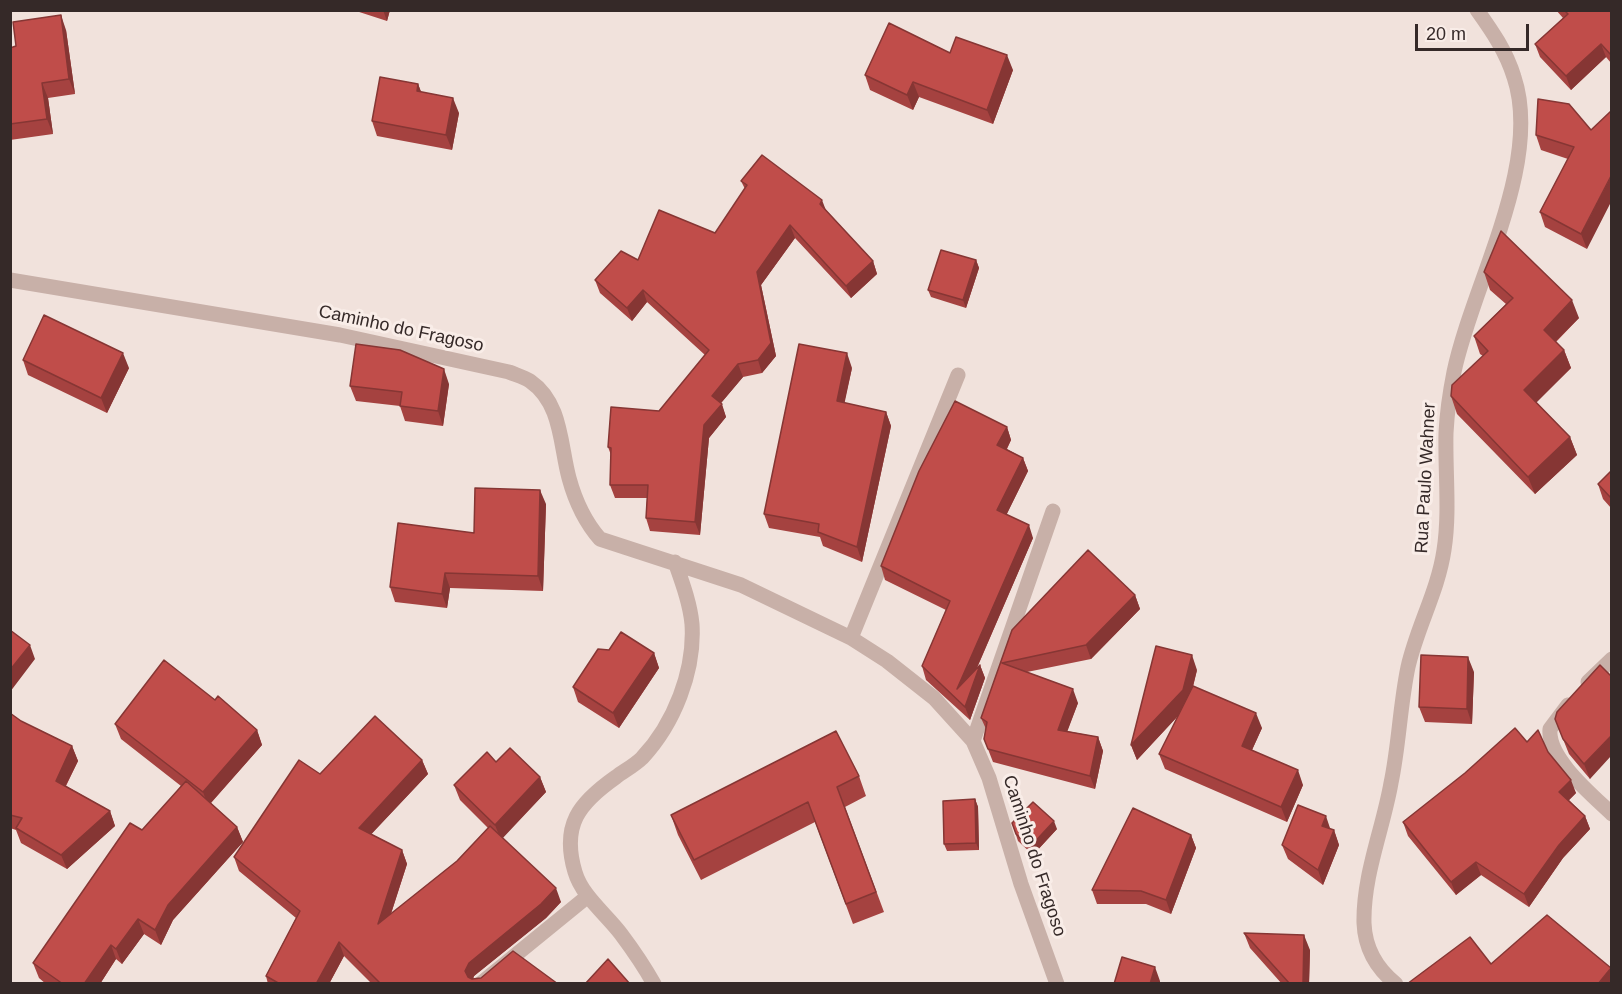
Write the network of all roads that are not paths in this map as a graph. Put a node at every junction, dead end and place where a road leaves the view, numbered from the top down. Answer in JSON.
{"nodes":[{"id":1,"x":1477,"y":10,"type":"edge"},
{"id":2,"x":10,"y":280,"type":"edge"},
{"id":3,"x":958,"y":375,"type":"dead end"},
{"id":4,"x":1053,"y":511,"type":"dead end"},
{"id":5,"x":675,"y":562,"type":"junction"},
{"id":6,"x":852,"y":638,"type":"junction"},
{"id":7,"x":1611,"y":659,"type":"edge"},
{"id":8,"x":973,"y":741,"type":"junction"},
{"id":9,"x":1611,"y":814,"type":"edge"},
{"id":10,"x":588,"y":896,"type":"junction"},
{"id":11,"x":480,"y":984,"type":"edge"},
{"id":12,"x":654,"y":984,"type":"edge"},
{"id":13,"x":1057,"y":984,"type":"edge"},
{"id":14,"x":1396,"y":984,"type":"edge"}],
"edges":[{"from":1,"to":14,"type":"street","name":"Rua Paulo Wahner"},
{"from":2,"to":5,"type":"street","name":"Caminho do Fragoso"},
{"from":3,"to":6,"type":"street"},
{"from":4,"to":8,"type":"street"},
{"from":5,"to":6,"type":"street","name":"Caminho do Fragoso"},
{"from":5,"to":10,"type":"street"},
{"from":6,"to":8,"type":"street","name":"Caminho do Fragoso"},
{"from":7,"to":9,"type":"street"},
{"from":8,"to":13,"type":"street","name":"Caminho do Fragoso"},
{"from":10,"to":11,"type":"street"},
{"from":10,"to":12,"type":"street"}]}
